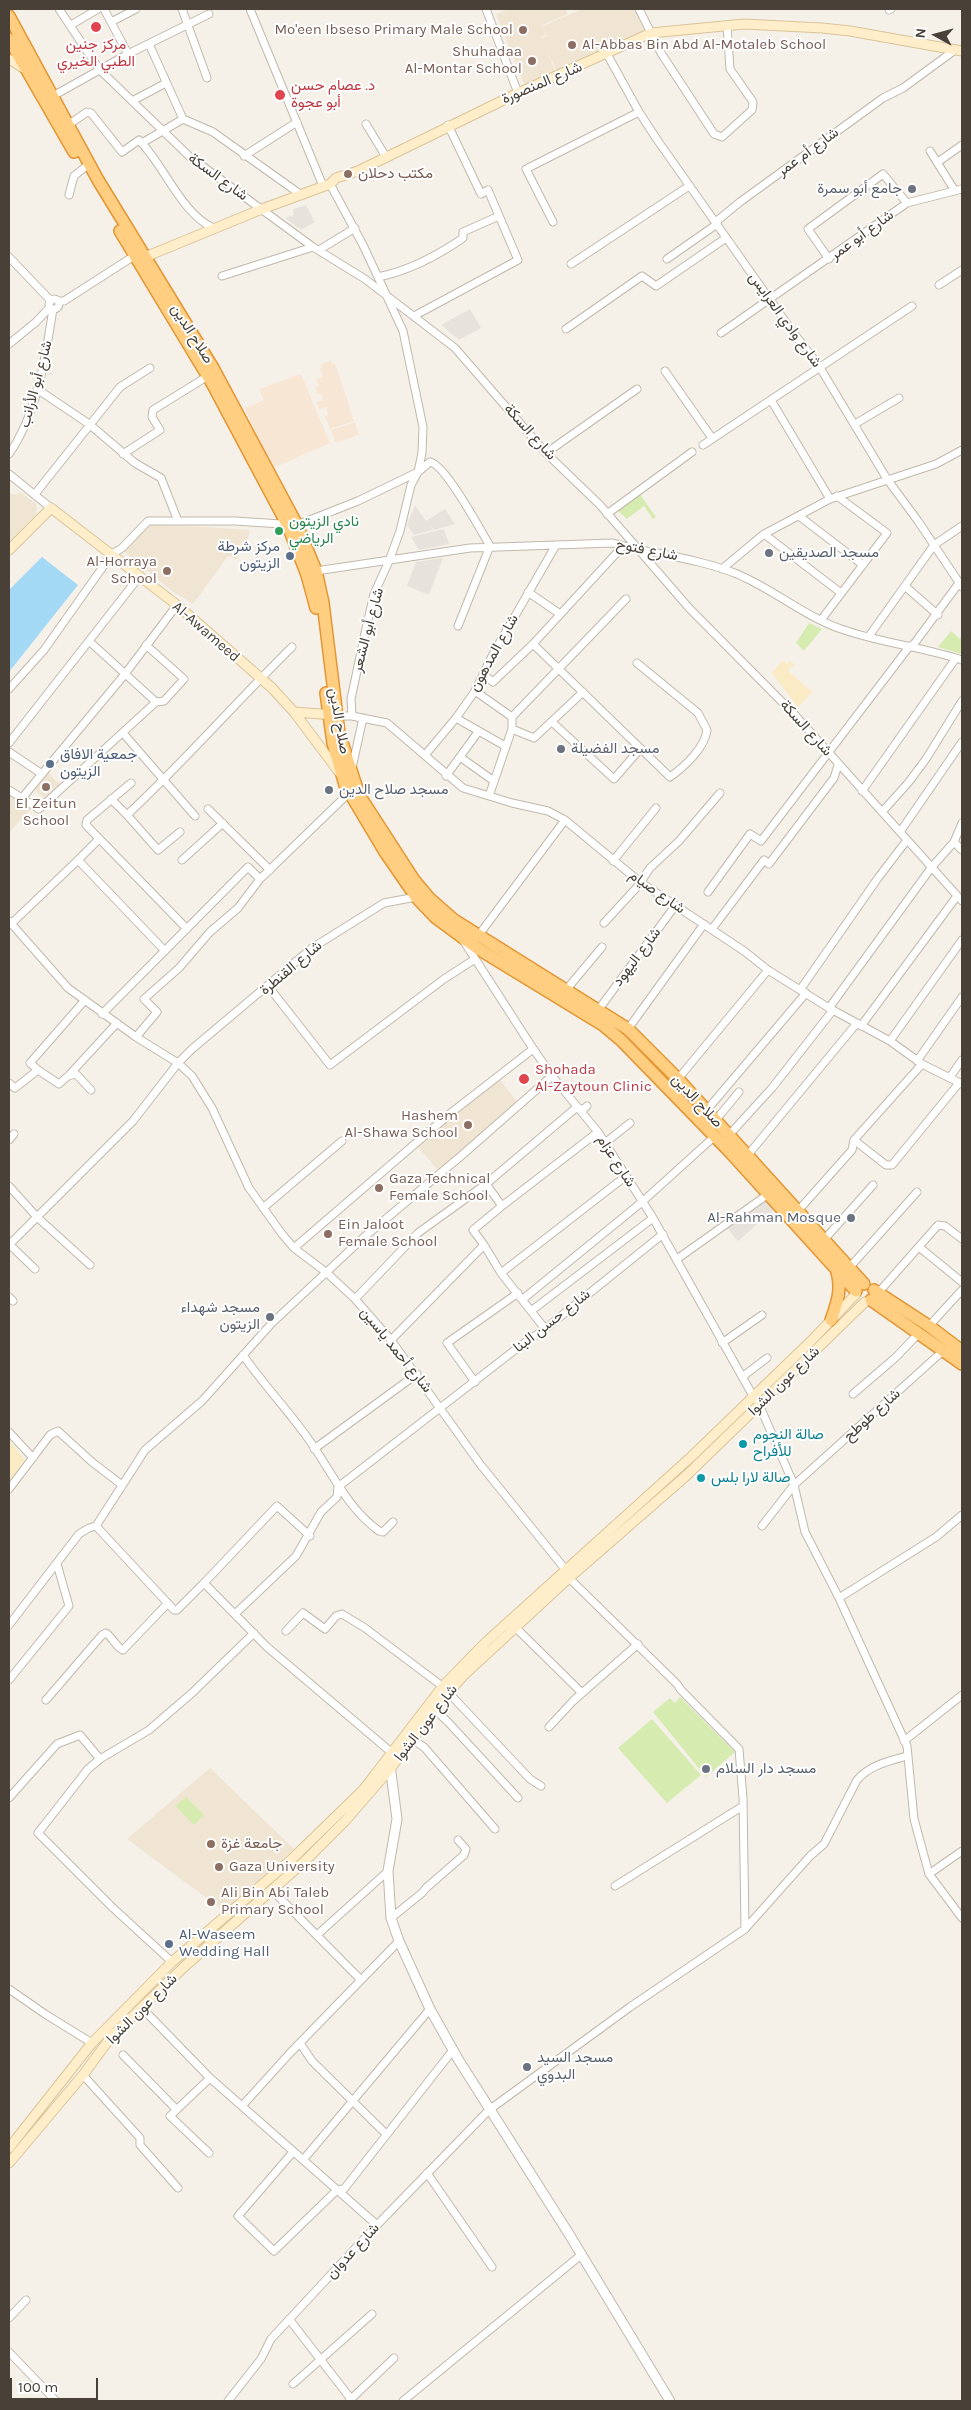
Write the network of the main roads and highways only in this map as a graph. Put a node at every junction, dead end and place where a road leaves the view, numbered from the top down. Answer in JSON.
{"nodes":[{"id":1,"x":9,"y":16,"type":"edge"},
{"id":2,"x":9,"y":39,"type":"edge"},
{"id":3,"x":958,"y":51,"type":"edge"},
{"id":4,"x":9,"y":59,"type":"edge"},
{"id":5,"x":25,"y":69,"type":"junction"},
{"id":6,"x":140,"y":255,"type":"junction"},
{"id":7,"x":293,"y":525,"type":"junction"},
{"id":8,"x":9,"y":550,"type":"edge"},
{"id":9,"x":294,"y":712,"type":"junction"},
{"id":10,"x":333,"y":715,"type":"junction"},
{"id":11,"x":346,"y":775,"type":"junction"},
{"id":12,"x":837,"y":1270,"type":"junction"},
{"id":13,"x":866,"y":1294,"type":"junction"},
{"id":14,"x":831,"y":1320,"type":"junction"},
{"id":15,"x":962,"y":1351,"type":"edge"},
{"id":16,"x":962,"y":1364,"type":"edge"},
{"id":17,"x":445,"y":1688,"type":"junction"},
{"id":18,"x":432,"y":1707,"type":"junction"},
{"id":19,"x":9,"y":2148,"type":"edge"},
{"id":20,"x":9,"y":2163,"type":"edge"}],
"edges":[{"from":1,"to":6,"type":"highway","name":"صلاح الدين"},
{"from":2,"to":5,"type":"highway","name":"صلاح الدين"},
{"from":3,"to":6,"type":"main road","name":"شارع المنصورة"},
{"from":4,"to":5,"type":"main road"},
{"from":5,"to":6,"type":"highway","name":"صلاح الدين"},
{"from":6,"to":7,"type":"highway","name":"صلاح الدين"},
{"from":6,"to":7,"type":"highway","name":"صلاح الدين"},
{"from":7,"to":10,"type":"highway","name":"صلاح الدين"},
{"from":7,"to":10,"type":"highway","name":"صلاح الدين"},
{"from":8,"to":9,"type":"main road","name":"Al-Awameed"},
{"from":9,"to":10,"type":"main road"},
{"from":9,"to":11,"type":"main road","name":"Al-Awameed"},
{"from":10,"to":11,"type":"highway","name":"صلاح الدين"},
{"from":11,"to":12,"type":"highway","name":"صلاح الدين"},
{"from":11,"to":13,"type":"highway","name":"صلاح الدين"},
{"from":12,"to":13,"type":"highway","name":"صلاح الدين"},
{"from":12,"to":14,"type":"highway"},
{"from":13,"to":14,"type":"main road","name":"شارع عون الشوا"},
{"from":13,"to":15,"type":"highway","name":"صلاح الدين"},
{"from":13,"to":16,"type":"highway","name":"صلاح الدين"},
{"from":13,"to":17,"type":"main road","name":"شارع عون الشوا"},
{"from":14,"to":17,"type":"main road","name":"شارع عون الشوا"},
{"from":17,"to":18,"type":"main road","name":"شارع عون الشوا"},
{"from":18,"to":19,"type":"main road","name":"شارع عون الشوا"},
{"from":18,"to":20,"type":"main road","name":"شارع عون الشوا"}]}
